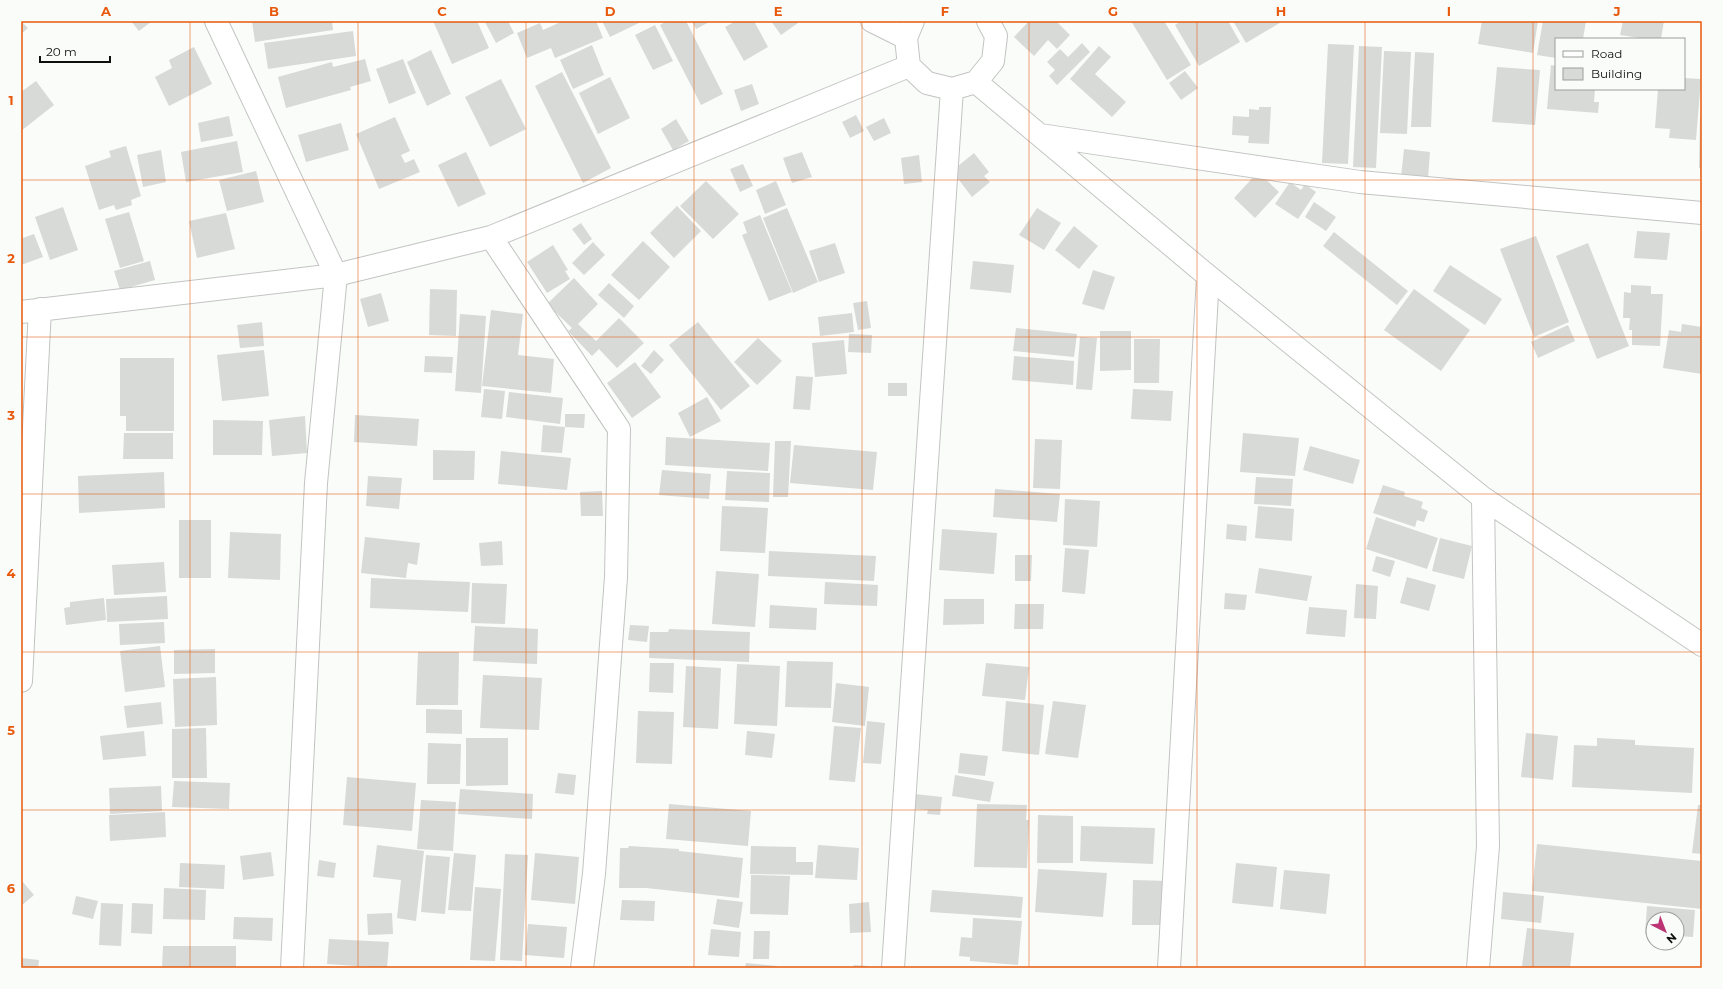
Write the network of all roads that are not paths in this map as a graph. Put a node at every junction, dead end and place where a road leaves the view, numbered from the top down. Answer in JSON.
{"nodes":[{"id":1,"x":216,"y":21,"type":"edge"},
{"id":2,"x":872,"y":21,"type":"edge"},
{"id":3,"x":988,"y":21,"type":"edge"},
{"id":4,"x":910,"y":30,"type":"edge"},
{"id":5,"x":909,"y":66,"type":"junction"},
{"id":6,"x":976,"y":82,"type":"junction"},
{"id":7,"x":952,"y":89,"type":"junction"},
{"id":8,"x":1040,"y":135,"type":"junction"},
{"id":9,"x":1702,"y":213,"type":"edge"},
{"id":10,"x":491,"y":237,"type":"junction"},
{"id":11,"x":336,"y":275,"type":"junction"},
{"id":12,"x":1208,"y":276,"type":"junction"},
{"id":13,"x":31,"y":311,"type":"edge"},
{"id":14,"x":1484,"y":498,"type":"junction"},
{"id":15,"x":1702,"y":645,"type":"edge"},
{"id":16,"x":21,"y":681,"type":"edge"},
{"id":17,"x":292,"y":968,"type":"edge"},
{"id":18,"x":582,"y":968,"type":"edge"},
{"id":19,"x":893,"y":968,"type":"edge"},
{"id":20,"x":1169,"y":968,"type":"edge"},
{"id":21,"x":1478,"y":968,"type":"edge"}],
"edges":[{"from":1,"to":11,"type":"street"},
{"from":2,"to":4,"type":"street"},
{"from":3,"to":6,"type":"street"},
{"from":4,"to":5,"type":"street"},
{"from":5,"to":7,"type":"street"},
{"from":5,"to":10,"type":"street"},
{"from":6,"to":7,"type":"street"},
{"from":6,"to":8,"type":"street"},
{"from":7,"to":19,"type":"street"},
{"from":8,"to":9,"type":"street"},
{"from":8,"to":12,"type":"street"},
{"from":10,"to":11,"type":"street"},
{"from":10,"to":18,"type":"street"},
{"from":11,"to":13,"type":"street"},
{"from":11,"to":17,"type":"street"},
{"from":12,"to":14,"type":"street"},
{"from":12,"to":20,"type":"street"},
{"from":13,"to":16,"type":"street"},
{"from":14,"to":15,"type":"street"},
{"from":14,"to":21,"type":"street"}]}
